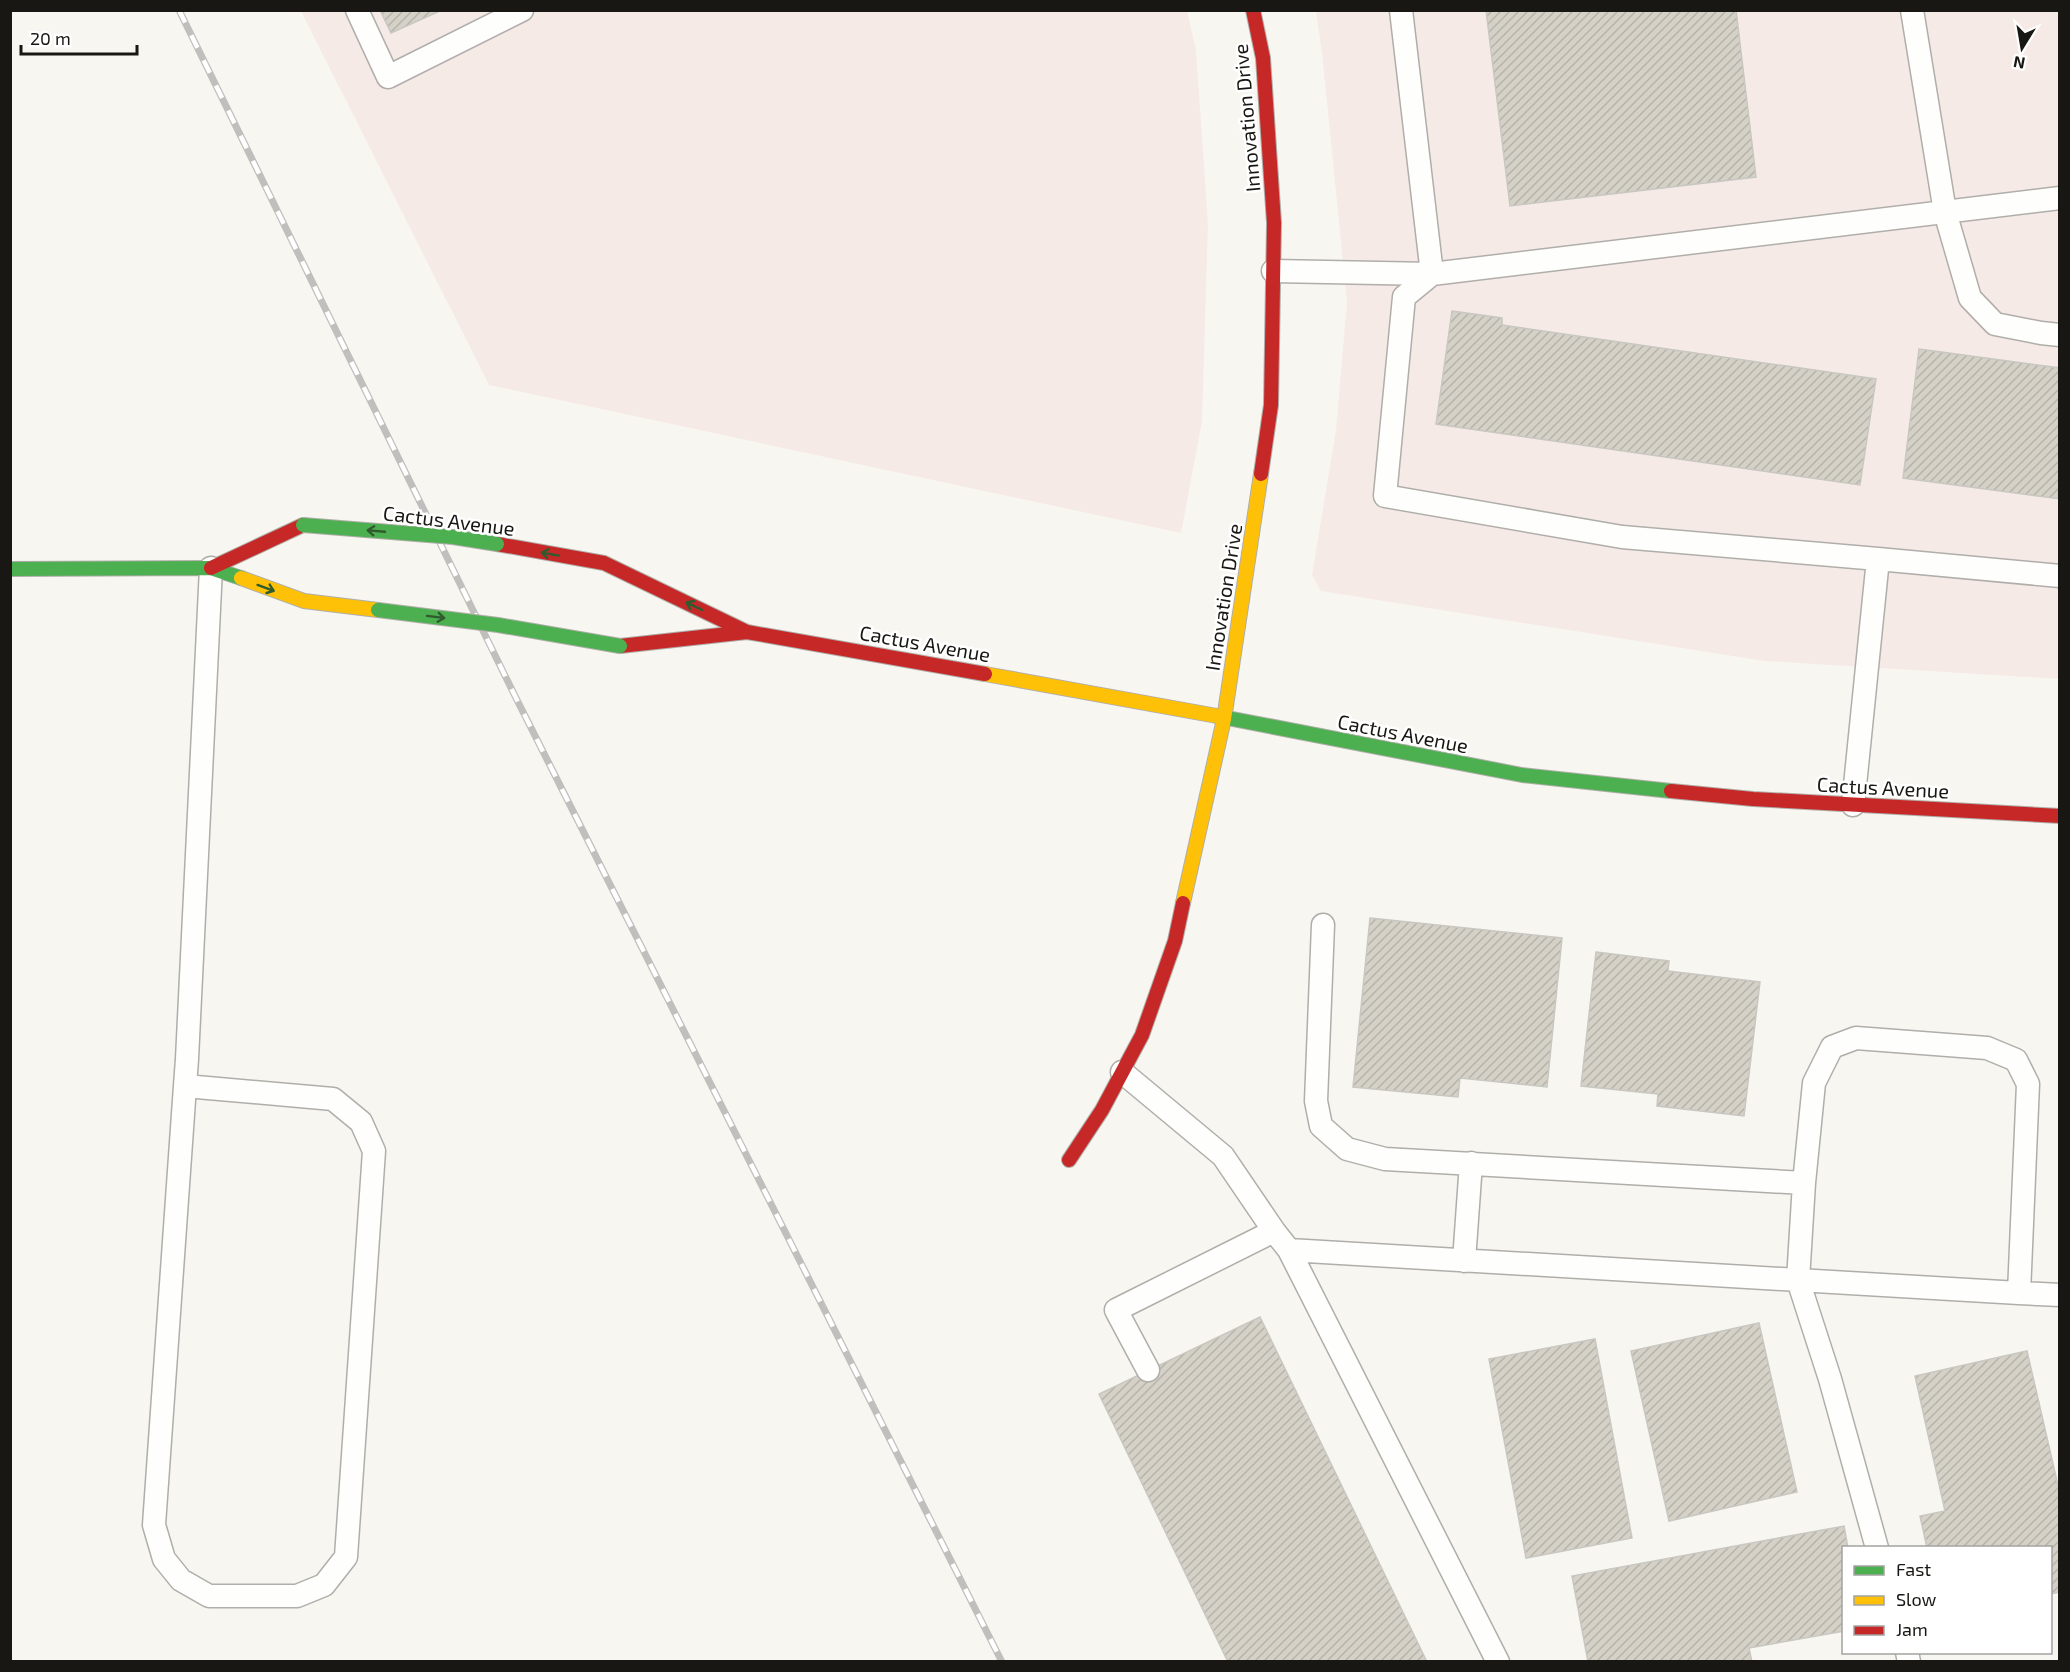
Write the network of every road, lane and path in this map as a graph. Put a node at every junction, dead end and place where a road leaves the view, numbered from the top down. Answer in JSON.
{"nodes":[{"id":1,"x":357,"y":10,"type":"edge"},
{"id":2,"x":522,"y":10,"type":"edge"},
{"id":3,"x":1253,"y":10,"type":"edge"},
{"id":4,"x":1401,"y":10,"type":"edge"},
{"id":5,"x":1912,"y":10,"type":"edge"},
{"id":6,"x":2060,"y":198,"type":"edge"},
{"id":7,"x":1945,"y":212,"type":"junction"},
{"id":8,"x":1273,"y":272,"type":"junction"},
{"id":9,"x":1432,"y":274,"type":"junction"},
{"id":10,"x":2060,"y":334,"type":"edge"},
{"id":11,"x":1878,"y":559,"type":"junction"},
{"id":12,"x":211,"y":568,"type":"junction"},
{"id":13,"x":10,"y":569,"type":"edge"},
{"id":14,"x":2060,"y":576,"type":"edge"},
{"id":15,"x":747,"y":632,"type":"junction"},
{"id":16,"x":1224,"y":719,"type":"junction"},
{"id":17,"x":1853,"y":805,"type":"junction"},
{"id":18,"x":2060,"y":816,"type":"edge"},
{"id":19,"x":1323,"y":925,"type":"dead end"},
{"id":20,"x":1122,"y":1072,"type":"junction"},
{"id":21,"x":185,"y":1086,"type":"junction"},
{"id":22,"x":1069,"y":1160,"type":"dead end"},
{"id":23,"x":1472,"y":1163,"type":"junction"},
{"id":24,"x":1804,"y":1183,"type":"junction"},
{"id":25,"x":1274,"y":1231,"type":"junction"},
{"id":26,"x":1289,"y":1250,"type":"junction"},
{"id":27,"x":1464,"y":1261,"type":"junction"},
{"id":28,"x":1798,"y":1280,"type":"junction"},
{"id":29,"x":2019,"y":1293,"type":"junction"},
{"id":30,"x":2060,"y":1295,"type":"edge"},
{"id":31,"x":1148,"y":1370,"type":"dead end"},
{"id":32,"x":1876,"y":1546,"type":"edge"},
{"id":33,"x":1498,"y":1662,"type":"edge"}],
"edges":[{"from":1,"to":2,"type":"lane"},
{"from":3,"to":8,"type":"main road","name":"Innovation Drive"},
{"from":4,"to":9,"type":"lane"},
{"from":5,"to":7,"type":"lane"},
{"from":6,"to":7,"type":"lane"},
{"from":7,"to":9,"type":"lane"},
{"from":7,"to":10,"type":"lane"},
{"from":8,"to":9,"type":"lane"},
{"from":8,"to":16,"type":"main road","name":"Innovation Drive"},
{"from":9,"to":11,"type":"lane"},
{"from":11,"to":14,"type":"lane"},
{"from":11,"to":17,"type":"lane"},
{"from":12,"to":13,"type":"main road","name":"Cactus Avenue"},
{"from":12,"to":15,"type":"main road","name":"Cactus Avenue","one_way":true,"bridge":true},
{"from":15,"to":12,"type":"main road","name":"Cactus Avenue","one_way":true,"bridge":true},
{"from":12,"to":21,"type":"lane"},
{"from":15,"to":16,"type":"main road","name":"Cactus Avenue"},
{"from":16,"to":17,"type":"main road","name":"Cactus Avenue"},
{"from":16,"to":20,"type":"main road","name":"Innovation Drive"},
{"from":17,"to":18,"type":"main road","name":"Cactus Avenue"},
{"from":19,"to":23,"type":"lane"},
{"from":20,"to":22,"type":"main road","name":"Innovation Drive"},
{"from":20,"to":25,"type":"lane"},
{"from":21,"to":21,"type":"lane"},
{"from":23,"to":24,"type":"lane"},
{"from":23,"to":27,"type":"lane"},
{"from":24,"to":28,"type":"lane"},
{"from":24,"to":29,"type":"lane"},
{"from":25,"to":26,"type":"lane"},
{"from":25,"to":31,"type":"lane"},
{"from":26,"to":27,"type":"lane"},
{"from":26,"to":33,"type":"lane"},
{"from":27,"to":28,"type":"lane"},
{"from":28,"to":29,"type":"lane"},
{"from":28,"to":32,"type":"lane"},
{"from":29,"to":30,"type":"lane"}]}
